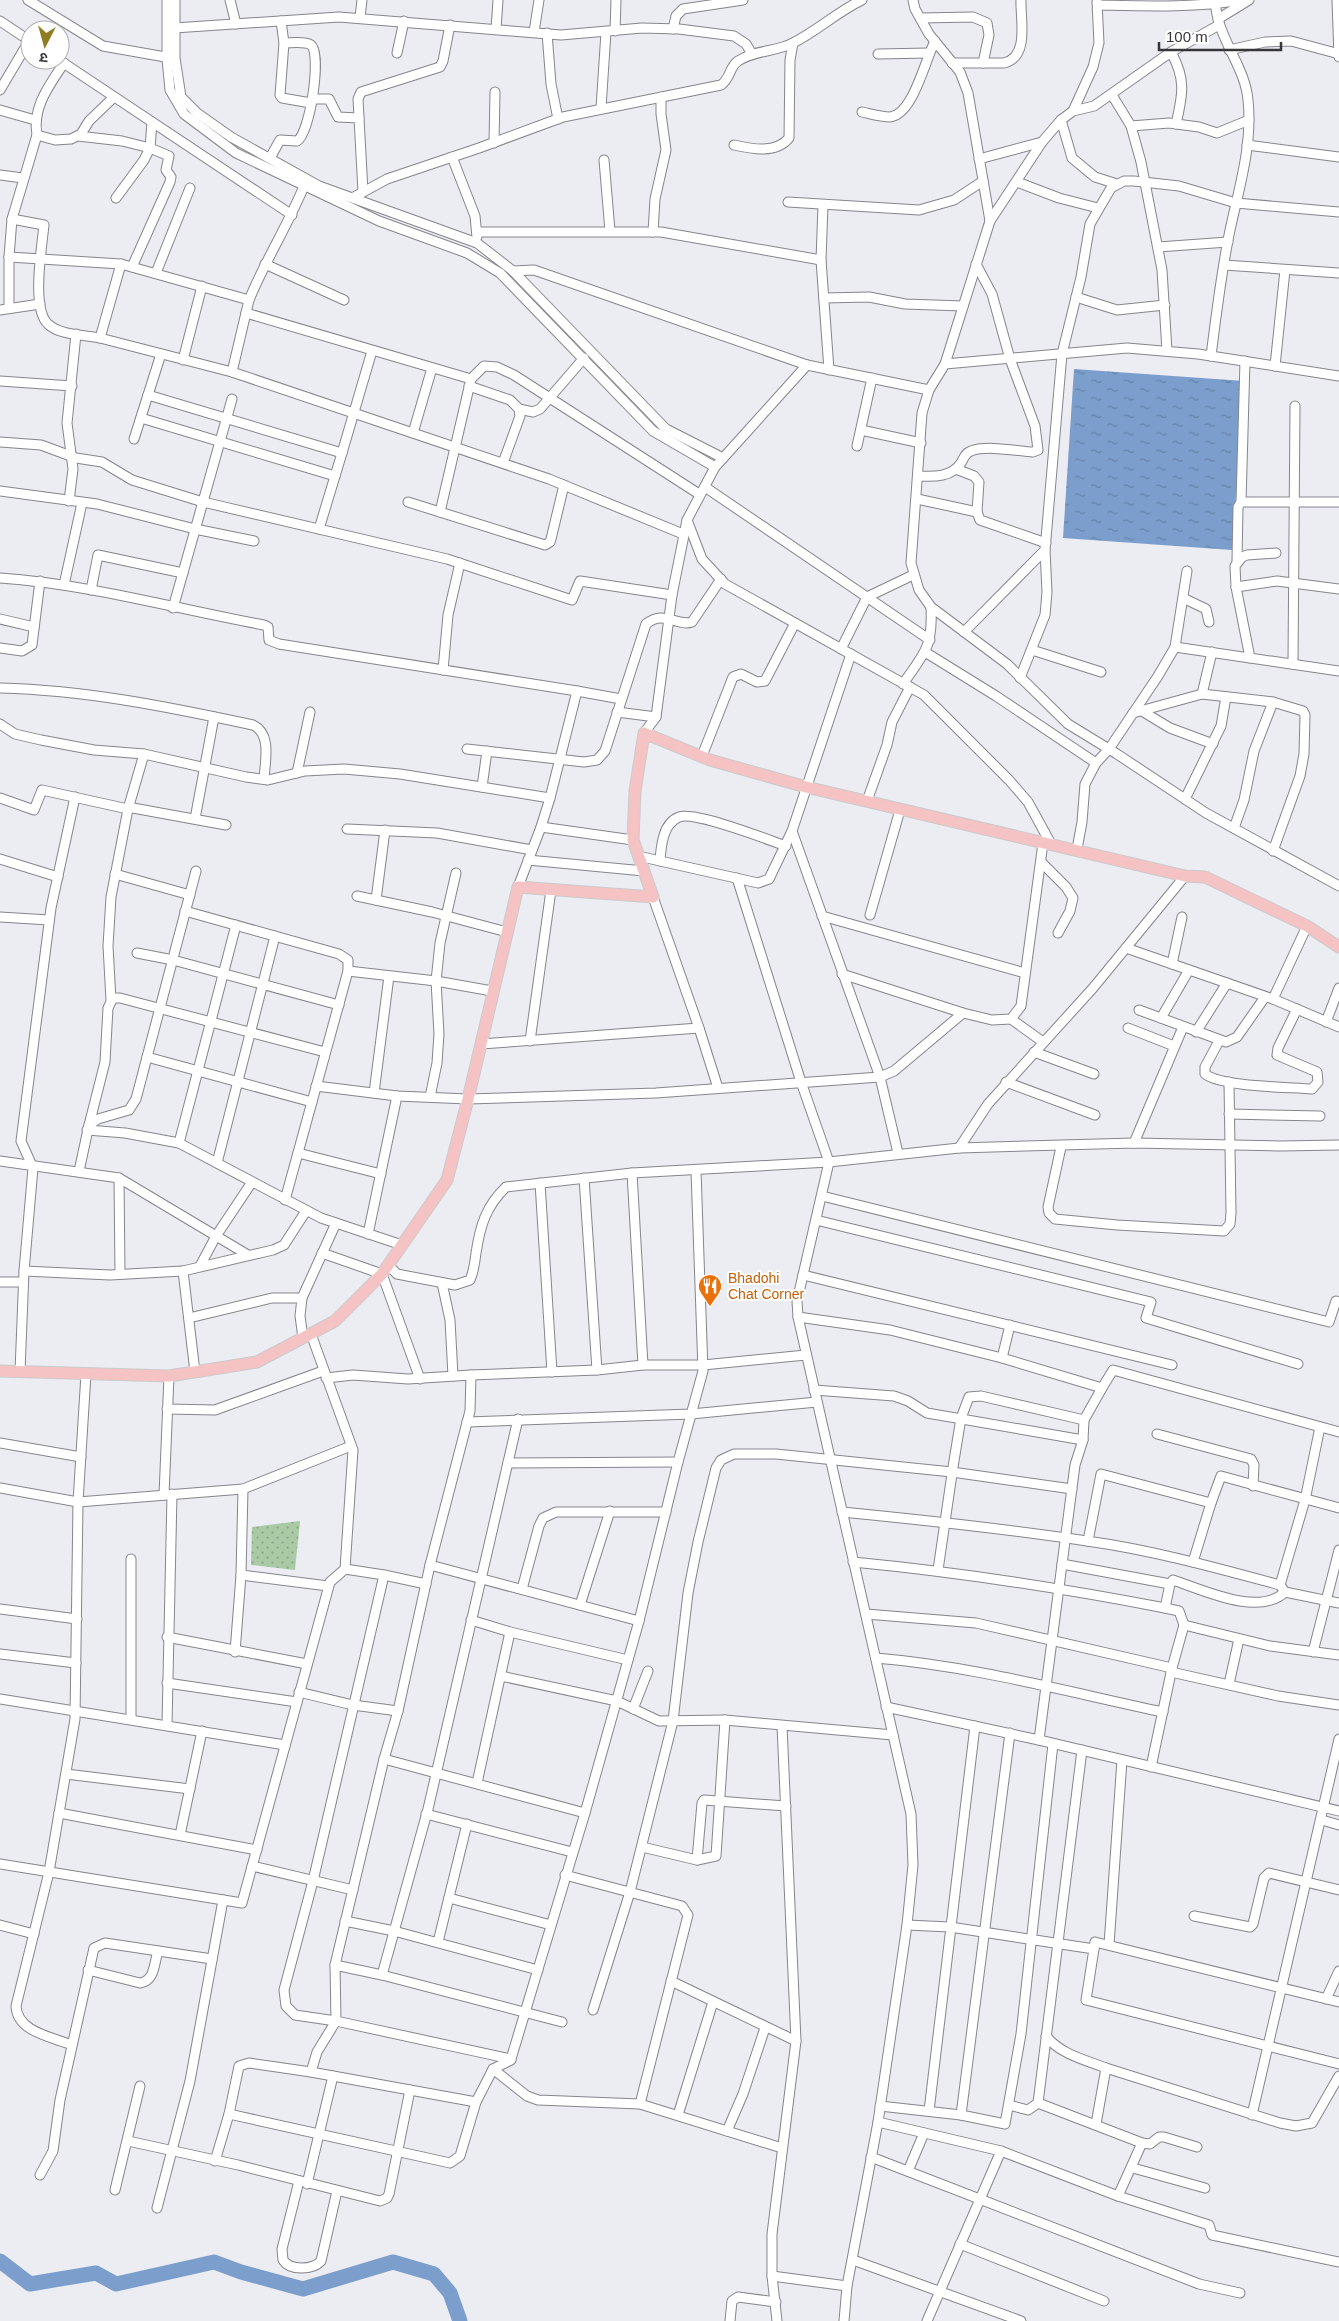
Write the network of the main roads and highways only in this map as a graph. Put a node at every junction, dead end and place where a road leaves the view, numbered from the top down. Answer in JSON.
{"nodes":[{"id":1,"x":1339,"y":947,"type":"edge"},
{"id":2,"x":0,"y":1370,"type":"edge"}],
"edges":[{"from":1,"to":2,"type":"main road"}]}
